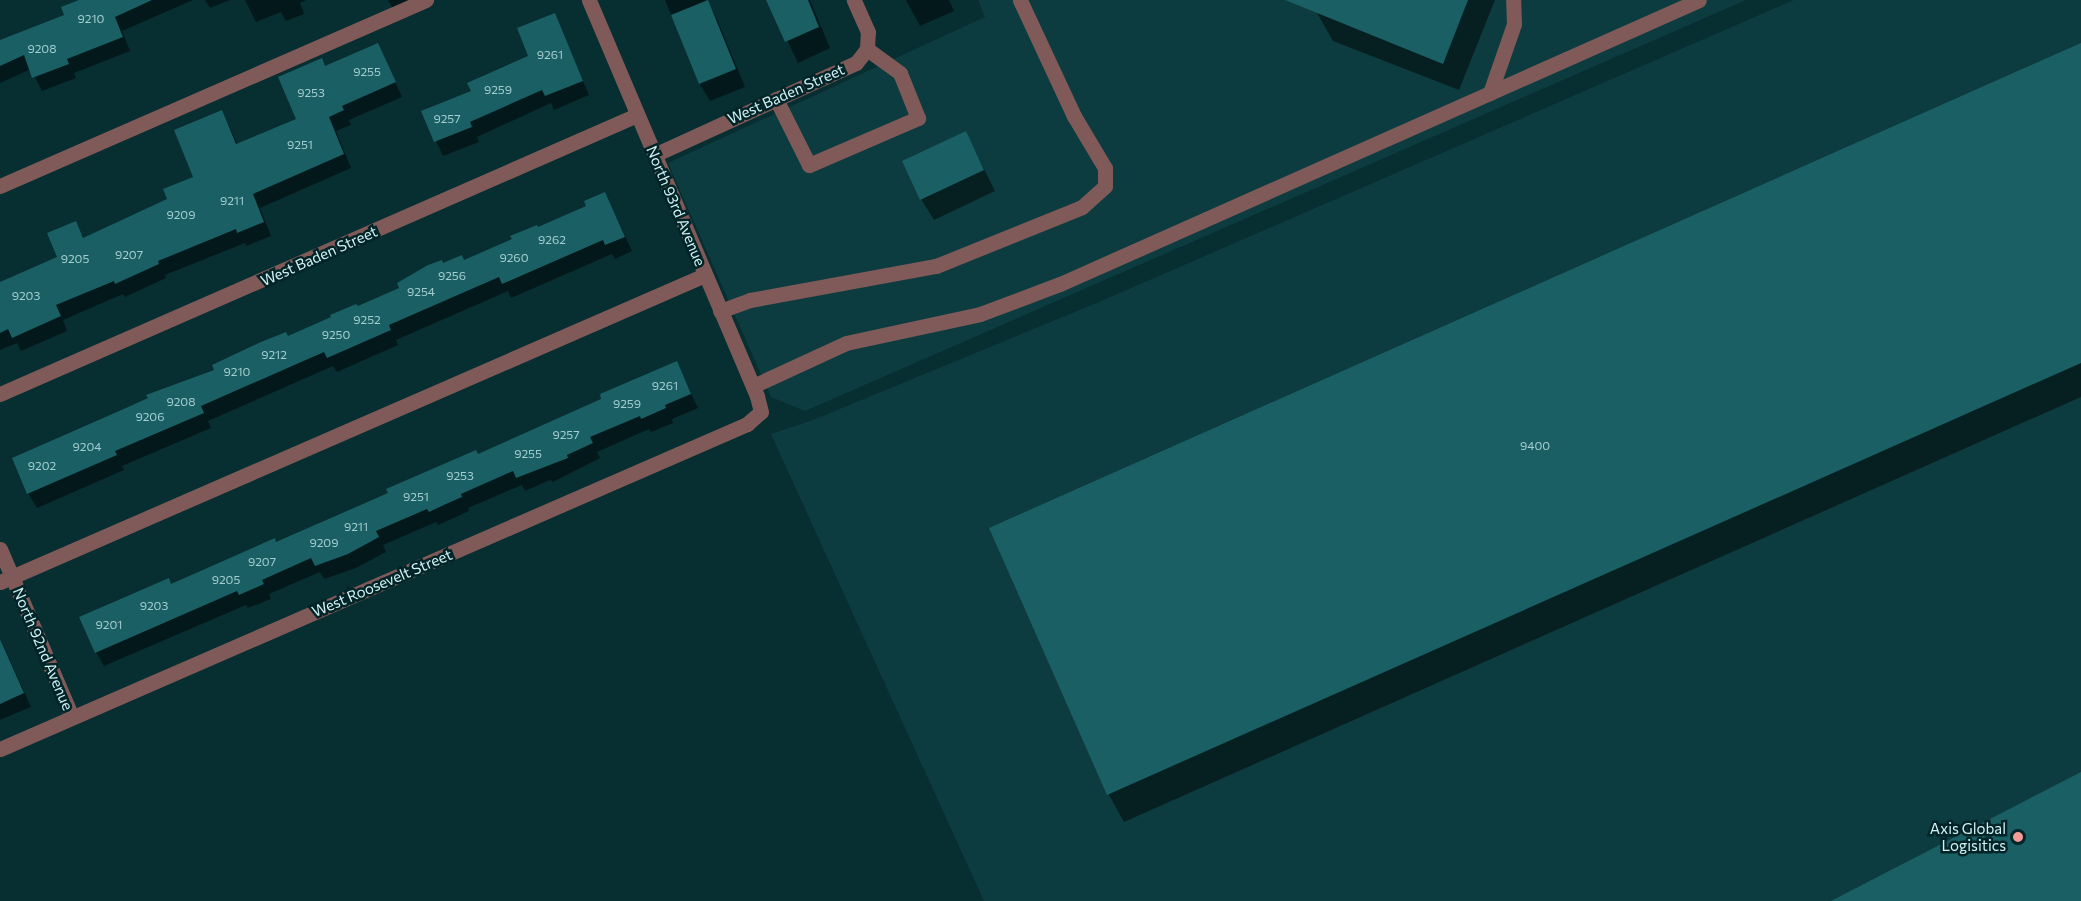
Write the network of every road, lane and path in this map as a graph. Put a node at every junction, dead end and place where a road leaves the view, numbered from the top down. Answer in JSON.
{"nodes":[{"id":1,"x":426,"y":0,"type":"edge"},
{"id":2,"x":589,"y":0,"type":"edge"},
{"id":3,"x":854,"y":0,"type":"edge"},
{"id":4,"x":1020,"y":0,"type":"edge"},
{"id":5,"x":1514,"y":0,"type":"edge"},
{"id":6,"x":1700,"y":0,"type":"edge"},
{"id":7,"x":867,"y":49,"type":"junction"},
{"id":8,"x":1490,"y":93,"type":"junction"},
{"id":9,"x":776,"y":99,"type":"junction"},
{"id":10,"x":637,"y":116,"type":"junction"},
{"id":11,"x":654,"y":155,"type":"junction"},
{"id":12,"x":0,"y":186,"type":"edge"},
{"id":13,"x":705,"y":275,"type":"junction"},
{"id":14,"x":720,"y":311,"type":"junction"},
{"id":15,"x":753,"y":386,"type":"junction"},
{"id":16,"x":0,"y":394,"type":"edge"},
{"id":17,"x":761,"y":412,"type":"joint"},
{"id":18,"x":0,"y":549,"type":"edge"},
{"id":19,"x":6,"y":579,"type":"edge"},
{"id":20,"x":72,"y":717,"type":"junction"},
{"id":21,"x":0,"y":749,"type":"edge"}],
"edges":[{"from":1,"to":12,"type":"street"},
{"from":2,"to":10,"type":"street","name":"North 93rd Avenue"},
{"from":3,"to":7,"type":"street"},
{"from":4,"to":14,"type":"street"},
{"from":5,"to":8,"type":"street"},
{"from":6,"to":8,"type":"street"},
{"from":7,"to":9,"type":"street","name":"West Baden Street"},
{"from":7,"to":9,"type":"street"},
{"from":8,"to":15,"type":"street"},
{"from":9,"to":11,"type":"street","name":"West Baden Street"},
{"from":10,"to":11,"type":"street","name":"North 93rd Avenue"},
{"from":10,"to":16,"type":"street","name":"West Baden Street"},
{"from":11,"to":13,"type":"street","name":"North 93rd Avenue"},
{"from":13,"to":14,"type":"street","name":"North 93rd Avenue"},
{"from":13,"to":19,"type":"street"},
{"from":14,"to":15,"type":"street","name":"North 93rd Avenue"},
{"from":15,"to":17,"type":"street","name":"North 93rd Avenue"},
{"from":17,"to":20,"type":"street","name":"West Roosevelt Street"},
{"from":18,"to":19,"type":"street","name":"North 92nd Avenue"},
{"from":19,"to":20,"type":"street","name":"North 92nd Avenue"},
{"from":20,"to":21,"type":"street","name":"West Roosevelt Street"}]}
